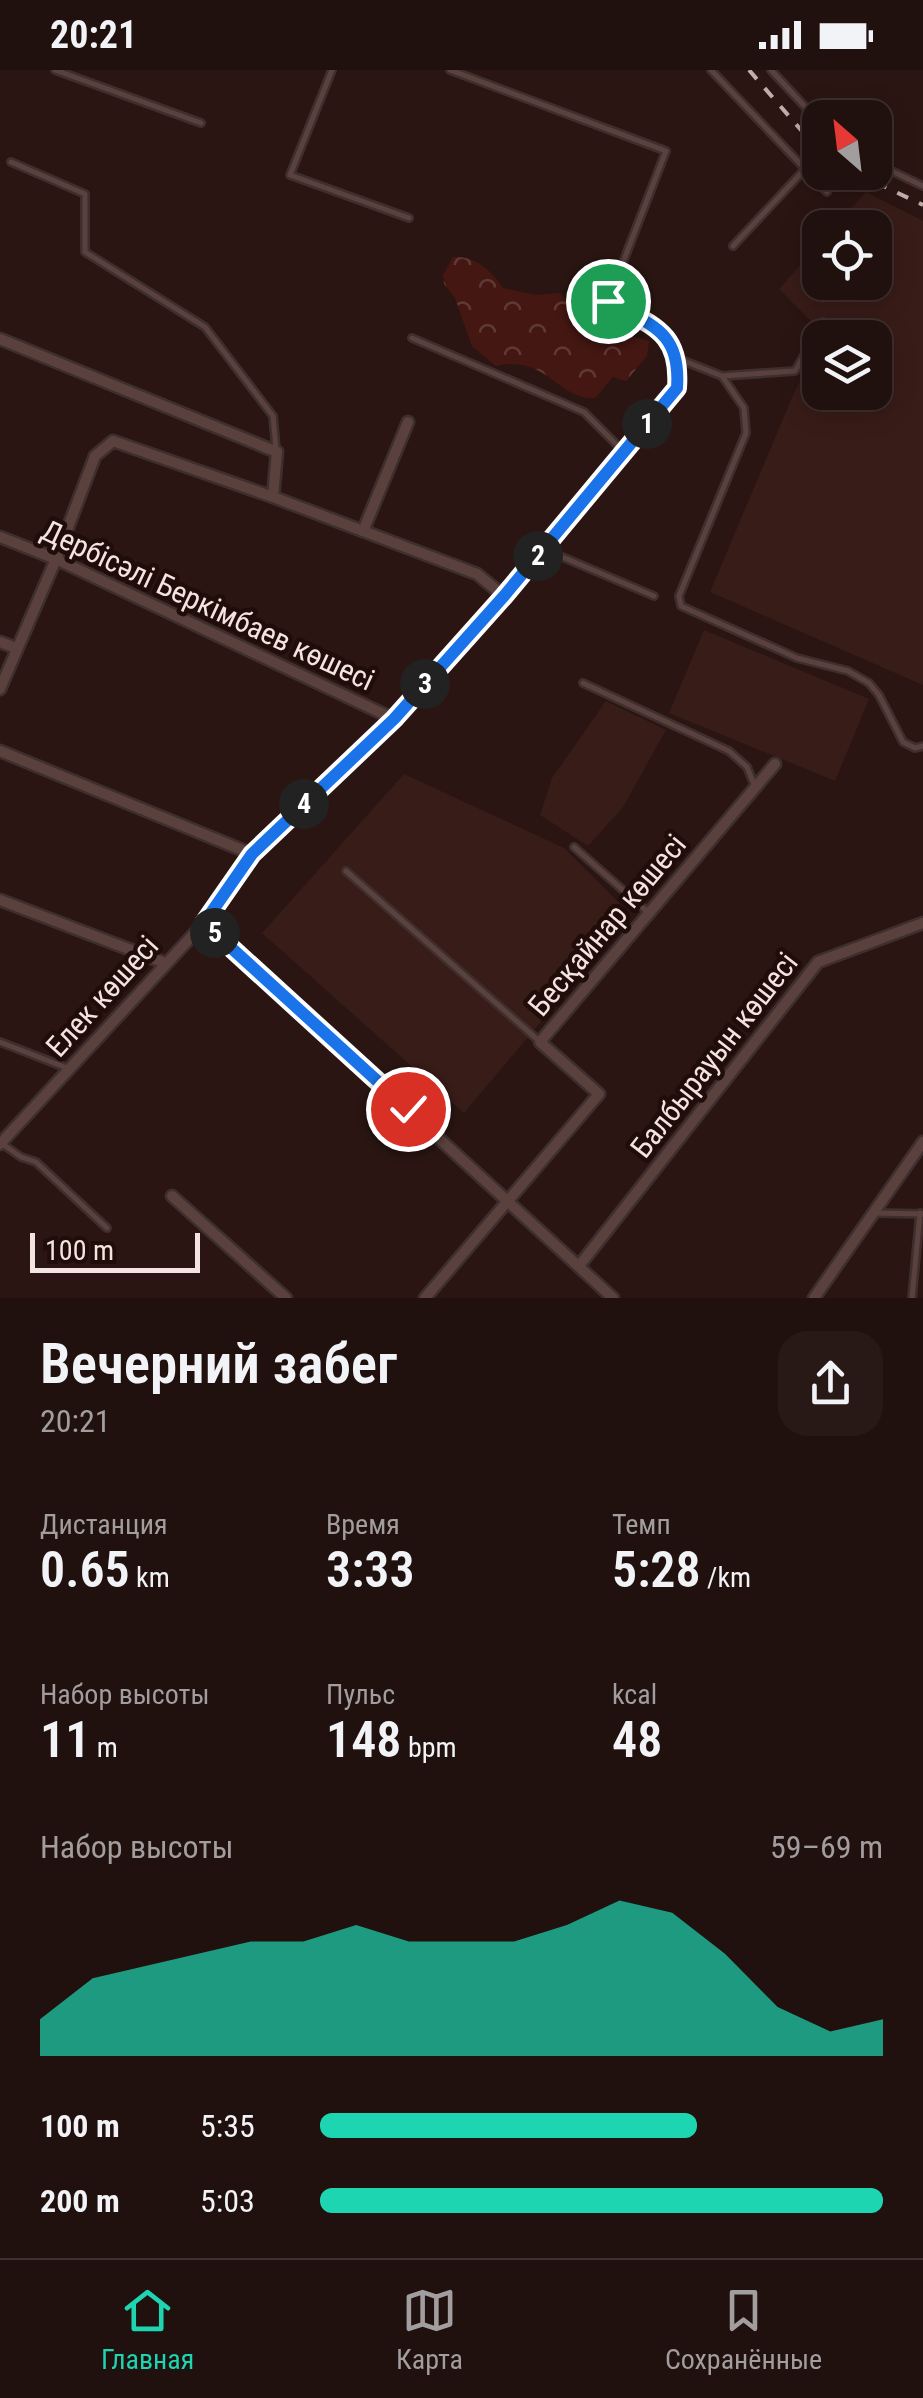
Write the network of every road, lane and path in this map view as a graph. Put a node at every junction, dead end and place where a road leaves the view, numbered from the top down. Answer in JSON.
{"nodes":[{"id":1,"x":55,"y":70,"type":"edge"},
{"id":2,"x":332,"y":70,"type":"edge"},
{"id":3,"x":450,"y":70,"type":"edge"},
{"id":4,"x":771,"y":70,"type":"edge"},
{"id":5,"x":713,"y":71,"type":"edge"},
{"id":6,"x":802,"y":104,"type":"edge"},
{"id":7,"x":201,"y":123,"type":"dead end"},
{"id":8,"x":11,"y":162,"type":"dead end"},
{"id":9,"x":802,"y":165,"type":"edge"},
{"id":10,"x":892,"y":171,"type":"edge"},
{"id":11,"x":802,"y":173,"type":"edge"},
{"id":12,"x":923,"y":186,"type":"edge"},
{"id":13,"x":409,"y":218,"type":"dead end"},
{"id":14,"x":734,"y":246,"type":"dead end"},
{"id":15,"x":412,"y":338,"type":"dead end"},
{"id":16,"x":0,"y":339,"type":"edge"},
{"id":17,"x":679,"y":359,"type":"junction"},
{"id":18,"x":802,"y":359,"type":"edge"},
{"id":19,"x":722,"y":376,"type":"junction"},
{"id":20,"x":677,"y":388,"type":"joint"},
{"id":21,"x":408,"y":422,"type":"dead end"},
{"id":22,"x":277,"y":452,"type":"junction"},
{"id":23,"x":624,"y":452,"type":"junction"},
{"id":24,"x":273,"y":497,"type":"junction"},
{"id":25,"x":363,"y":531,"type":"junction"},
{"id":26,"x":0,"y":536,"type":"edge"},
{"id":27,"x":543,"y":549,"type":"junction"},
{"id":28,"x":56,"y":560,"type":"junction"},
{"id":29,"x":504,"y":596,"type":"junction"},
{"id":30,"x":654,"y":596,"type":"dead end"},
{"id":31,"x":0,"y":642,"type":"edge"},
{"id":32,"x":16,"y":648,"type":"junction"},
{"id":33,"x":583,"y":683,"type":"dead end"},
{"id":34,"x":0,"y":689,"type":"edge"},
{"id":35,"x":394,"y":719,"type":"junction"},
{"id":36,"x":923,"y":746,"type":"edge"},
{"id":37,"x":0,"y":751,"type":"edge"},
{"id":38,"x":775,"y":764,"type":"dead end"},
{"id":39,"x":756,"y":787,"type":"junction"},
{"id":40,"x":574,"y":846,"type":"dead end"},
{"id":41,"x":252,"y":854,"type":"junction"},
{"id":42,"x":346,"y":871,"type":"dead end"},
{"id":43,"x":0,"y":900,"type":"edge"},
{"id":44,"x":649,"y":913,"type":"junction"},
{"id":45,"x":204,"y":923,"type":"junction"},
{"id":46,"x":923,"y":923,"type":"edge"},
{"id":47,"x":165,"y":963,"type":"junction"},
{"id":48,"x":0,"y":1042,"type":"edge"},
{"id":49,"x":540,"y":1042,"type":"junction"},
{"id":50,"x":70,"y":1069,"type":"junction"},
{"id":51,"x":923,"y":1142,"type":"edge"},
{"id":52,"x":1,"y":1144,"type":"edge"},
{"id":53,"x":172,"y":1196,"type":"dead end"},
{"id":54,"x":510,"y":1202,"type":"junction"},
{"id":55,"x":876,"y":1213,"type":"junction"},
{"id":56,"x":922,"y":1214,"type":"edge"},
{"id":57,"x":107,"y":1228,"type":"dead end"},
{"id":58,"x":579,"y":1266,"type":"junction"},
{"id":59,"x":286,"y":1298,"type":"edge"},
{"id":60,"x":425,"y":1298,"type":"edge"},
{"id":61,"x":613,"y":1298,"type":"edge"},
{"id":62,"x":814,"y":1298,"type":"edge"},
{"id":63,"x":912,"y":1298,"type":"edge"}],
"edges":[{"from":1,"to":7,"type":"lane"},
{"from":2,"to":13,"type":"lane"},
{"from":3,"to":17,"type":"lane"},
{"from":4,"to":6,"type":"lane"},
{"from":5,"to":9,"type":"lane"},
{"from":8,"to":22,"type":"lane"},
{"from":10,"to":12,"type":"lane"},
{"from":11,"to":14,"type":"lane"},
{"from":15,"to":23,"type":"lane"},
{"from":16,"to":22,"type":"street"},
{"from":17,"to":19,"type":"lane"},
{"from":17,"to":20,"type":"lane"},
{"from":18,"to":19,"type":"lane"},
{"from":19,"to":36,"type":"lane"},
{"from":20,"to":23,"type":"street","name":"Елек көшесі"},
{"from":21,"to":25,"type":"street"},
{"from":22,"to":24,"type":"street"},
{"from":23,"to":27,"type":"street","name":"Елек көшесі"},
{"from":24,"to":25,"type":"street"},
{"from":24,"to":28,"type":"street"},
{"from":25,"to":29,"type":"street"},
{"from":26,"to":28,"type":"street","name":"Дербісәлі Беркімбаев көшесі"},
{"from":27,"to":29,"type":"street","name":"Елек көшесі"},
{"from":27,"to":30,"type":"lane"},
{"from":28,"to":32,"type":"street"},
{"from":28,"to":35,"type":"street","name":"Дербісәлі Беркімбаев көшесі"},
{"from":29,"to":35,"type":"street","name":"Елек көшесі"},
{"from":31,"to":32,"type":"street"},
{"from":32,"to":34,"type":"street"},
{"from":33,"to":39,"type":"lane"},
{"from":35,"to":41,"type":"street","name":"Елек көшесі"},
{"from":37,"to":41,"type":"street"},
{"from":38,"to":39,"type":"street","name":"Бесқайнар көшесі"},
{"from":39,"to":44,"type":"street","name":"Бесқайнар көшесі"},
{"from":40,"to":44,"type":"lane"},
{"from":41,"to":45,"type":"street","name":"Елек көшесі"},
{"from":42,"to":49,"type":"lane"},
{"from":43,"to":47,"type":"street"},
{"from":44,"to":49,"type":"street","name":"Бесқайнар көшесі"},
{"from":45,"to":47,"type":"street","name":"Елек көшесі"},
{"from":45,"to":54,"type":"street"},
{"from":46,"to":58,"type":"street","name":"Балбырауын көшесі"},
{"from":47,"to":50,"type":"street","name":"Елек көшесі"},
{"from":48,"to":50,"type":"lane"},
{"from":49,"to":54,"type":"street","name":"Бесқайнар көшесі"},
{"from":50,"to":52,"type":"street","name":"Елек көшесі"},
{"from":51,"to":55,"type":"street"},
{"from":52,"to":57,"type":"lane"},
{"from":53,"to":59,"type":"street"},
{"from":54,"to":58,"type":"street"},
{"from":54,"to":60,"type":"street"},
{"from":55,"to":56,"type":"lane"},
{"from":55,"to":62,"type":"street"},
{"from":56,"to":63,"type":"lane"},
{"from":58,"to":61,"type":"street"}]}
